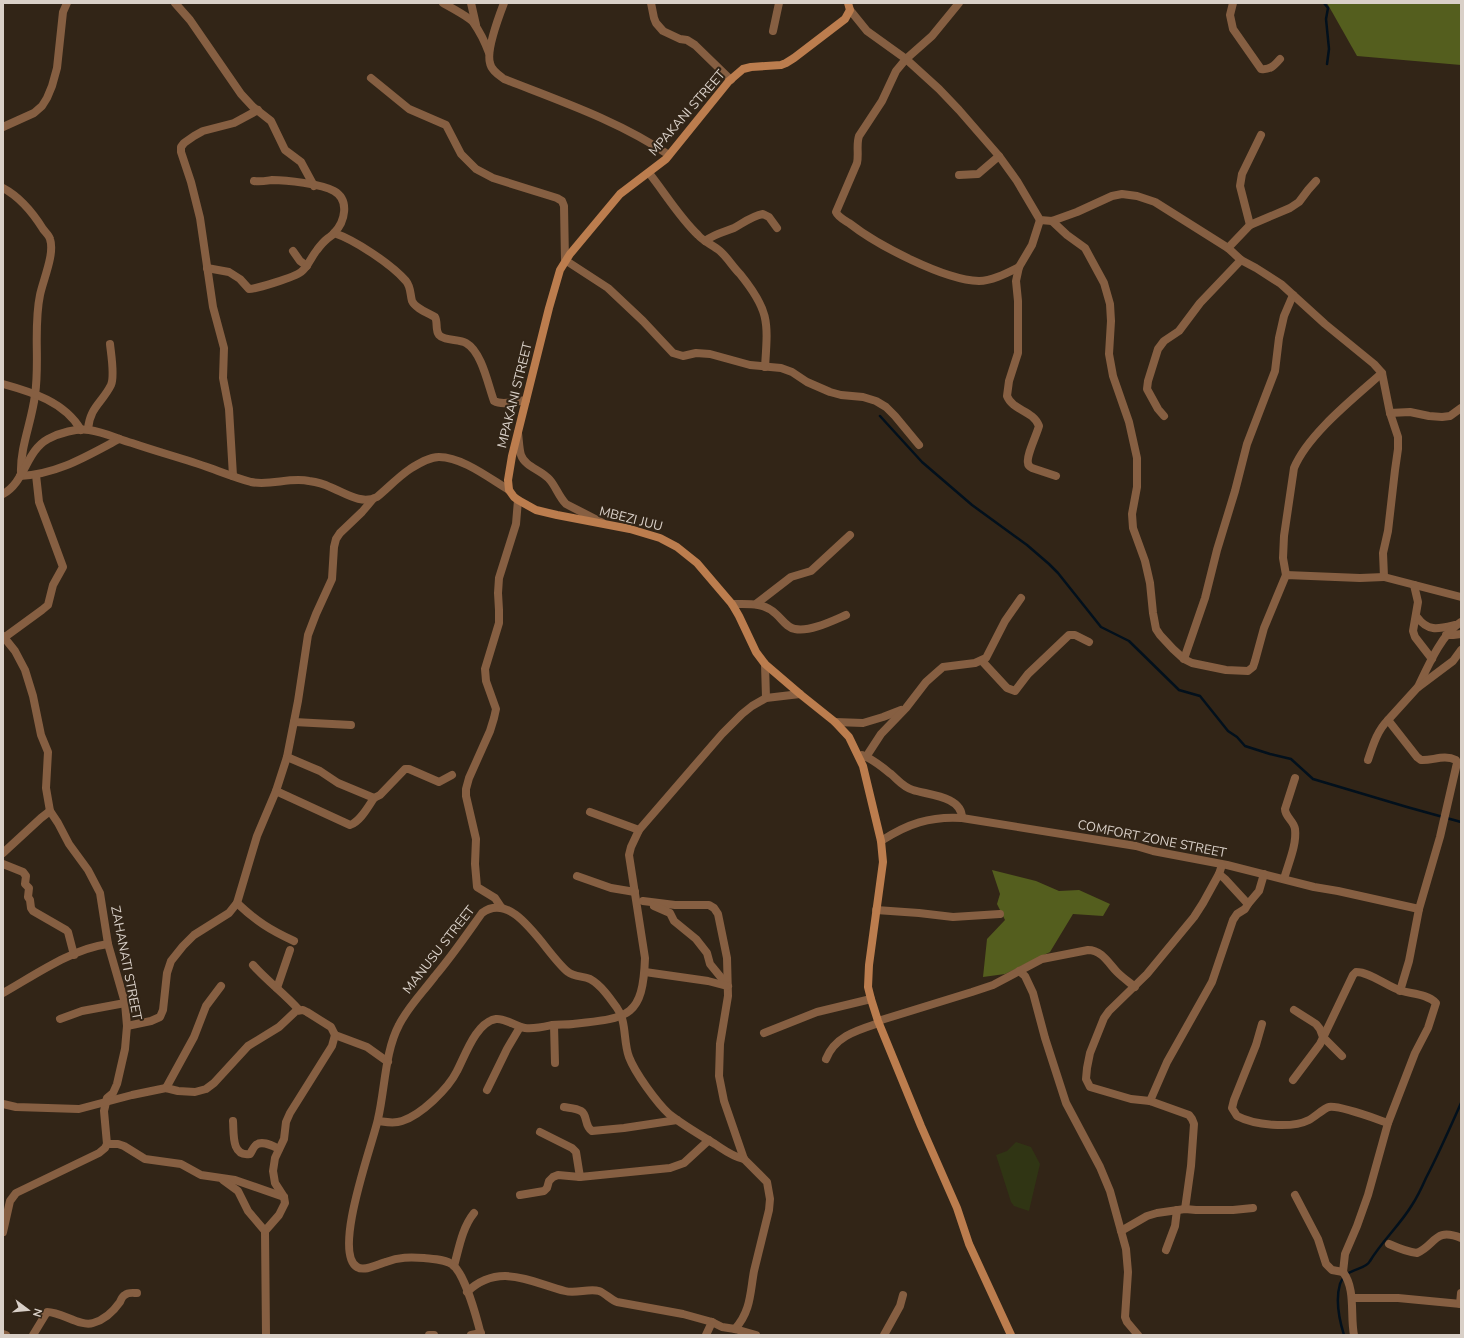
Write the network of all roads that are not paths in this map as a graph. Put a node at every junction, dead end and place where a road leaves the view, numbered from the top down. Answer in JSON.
{"nodes":[{"id":1,"x":67,"y":3,"type":"edge"},
{"id":2,"x":175,"y":3,"type":"edge"},
{"id":3,"x":443,"y":3,"type":"edge"},
{"id":4,"x":470,"y":3,"type":"edge"},
{"id":5,"x":504,"y":3,"type":"edge"},
{"id":6,"x":651,"y":3,"type":"edge"},
{"id":7,"x":779,"y":3,"type":"edge"},
{"id":8,"x":959,"y":3,"type":"edge"},
{"id":9,"x":1233,"y":3,"type":"edge"},
{"id":10,"x":849,"y":7,"type":"edge"},
{"id":11,"x":477,"y":30,"type":"junction"},
{"id":12,"x":774,"y":31,"type":"dead end"},
{"id":13,"x":489,"y":54,"type":"junction"},
{"id":14,"x":906,"y":59,"type":"junction"},
{"id":15,"x":1280,"y":59,"type":"dead end"},
{"id":16,"x":371,"y":78,"type":"dead end"},
{"id":17,"x":731,"y":80,"type":"junction"},
{"id":18,"x":258,"y":110,"type":"junction"},
{"id":19,"x":3,"y":127,"type":"edge"},
{"id":20,"x":1261,"y":135,"type":"dead end"},
{"id":21,"x":669,"y":155,"type":"junction"},
{"id":22,"x":999,"y":156,"type":"junction"},
{"id":23,"x":649,"y":173,"type":"junction"},
{"id":24,"x":959,"y":175,"type":"dead end"},
{"id":25,"x":254,"y":181,"type":"dead end"},
{"id":26,"x":1316,"y":181,"type":"dead end"},
{"id":27,"x":314,"y":186,"type":"junction"},
{"id":28,"x":3,"y":188,"type":"edge"},
{"id":29,"x":1040,"y":220,"type":"junction"},
{"id":30,"x":1052,"y":221,"type":"junction"},
{"id":31,"x":1250,"y":224,"type":"junction"},
{"id":32,"x":777,"y":228,"type":"dead end"},
{"id":33,"x":334,"y":233,"type":"junction"},
{"id":34,"x":705,"y":241,"type":"junction"},
{"id":35,"x":1228,"y":248,"type":"junction"},
{"id":36,"x":293,"y":251,"type":"dead end"},
{"id":37,"x":565,"y":260,"type":"junction"},
{"id":38,"x":1241,"y":260,"type":"junction"},
{"id":39,"x":307,"y":266,"type":"junction"},
{"id":40,"x":207,"y":268,"type":"junction"},
{"id":41,"x":1019,"y":268,"type":"junction"},
{"id":42,"x":1293,"y":295,"type":"junction"},
{"id":43,"x":110,"y":344,"type":"dead end"},
{"id":44,"x":765,"y":367,"type":"junction"},
{"id":45,"x":1382,"y":373,"type":"junction"},
{"id":46,"x":3,"y":384,"type":"edge"},
{"id":47,"x":36,"y":394,"type":"junction"},
{"id":48,"x":526,"y":400,"type":"junction"},
{"id":49,"x":1461,"y":408,"type":"edge"},
{"id":50,"x":1390,"y":414,"type":"junction"},
{"id":51,"x":1164,"y":416,"type":"dead end"},
{"id":52,"x":84,"y":429,"type":"junction"},
{"id":53,"x":518,"y":433,"type":"junction"},
{"id":54,"x":119,"y":439,"type":"junction"},
{"id":55,"x":919,"y":444,"type":"dead end"},
{"id":56,"x":20,"y":474,"type":"junction"},
{"id":57,"x":36,"y":475,"type":"junction"},
{"id":58,"x":233,"y":476,"type":"junction"},
{"id":59,"x":1056,"y":476,"type":"dead end"},
{"id":60,"x":509,"y":490,"type":"junction"},
{"id":61,"x":3,"y":494,"type":"edge"},
{"id":62,"x":372,"y":499,"type":"junction"},
{"id":63,"x":518,"y":500,"type":"junction"},
{"id":64,"x":606,"y":524,"type":"junction"},
{"id":65,"x":850,"y":535,"type":"dead end"},
{"id":66,"x":1286,"y":576,"type":"junction"},
{"id":67,"x":1384,"y":577,"type":"junction"},
{"id":68,"x":1414,"y":586,"type":"junction"},
{"id":69,"x":1461,"y":597,"type":"edge"},
{"id":70,"x":1021,"y":598,"type":"dead end"},
{"id":71,"x":732,"y":604,"type":"junction"},
{"id":72,"x":756,"y":604,"type":"junction"},
{"id":73,"x":846,"y":615,"type":"dead end"},
{"id":74,"x":1416,"y":617,"type":"junction"},
{"id":75,"x":1458,"y":624,"type":"edge"},
{"id":76,"x":1461,"y":634,"type":"edge"},
{"id":77,"x":1446,"y":635,"type":"junction"},
{"id":78,"x":4,"y":636,"type":"edge"},
{"id":79,"x":1089,"y":642,"type":"dead end"},
{"id":80,"x":1461,"y":650,"type":"edge"},
{"id":81,"x":1184,"y":659,"type":"junction"},
{"id":82,"x":1432,"y":659,"type":"junction"},
{"id":83,"x":982,"y":661,"type":"junction"},
{"id":84,"x":765,"y":664,"type":"junction"},
{"id":85,"x":1427,"y":667,"type":"junction"},
{"id":86,"x":1435,"y":675,"type":"junction"},
{"id":87,"x":1417,"y":688,"type":"junction"},
{"id":88,"x":800,"y":694,"type":"junction"},
{"id":89,"x":766,"y":698,"type":"junction"},
{"id":90,"x":906,"y":708,"type":"junction"},
{"id":91,"x":1388,"y":720,"type":"junction"},
{"id":92,"x":294,"y":722,"type":"junction"},
{"id":93,"x":836,"y":722,"type":"junction"},
{"id":94,"x":351,"y":725,"type":"dead end"},
{"id":95,"x":857,"y":753,"type":"junction"},
{"id":96,"x":287,"y":757,"type":"junction"},
{"id":97,"x":866,"y":757,"type":"junction"},
{"id":98,"x":1368,"y":760,"type":"dead end"},
{"id":99,"x":452,"y":775,"type":"dead end"},
{"id":100,"x":1295,"y":778,"type":"dead end"},
{"id":101,"x":276,"y":791,"type":"junction"},
{"id":102,"x":374,"y":798,"type":"junction"},
{"id":103,"x":50,"y":811,"type":"junction"},
{"id":104,"x":590,"y":812,"type":"dead end"},
{"id":105,"x":962,"y":818,"type":"junction"},
{"id":106,"x":639,"y":830,"type":"junction"},
{"id":107,"x":881,"y":841,"type":"junction"},
{"id":108,"x":3,"y":853,"type":"edge"},
{"id":109,"x":3,"y":864,"type":"edge"},
{"id":110,"x":1222,"y":865,"type":"junction"},
{"id":111,"x":1219,"y":874,"type":"junction"},
{"id":112,"x":1264,"y":874,"type":"junction"},
{"id":113,"x":576,"y":876,"type":"dead end"},
{"id":114,"x":1284,"y":879,"type":"junction"},
{"id":115,"x":635,"y":892,"type":"junction"},
{"id":116,"x":643,"y":901,"type":"junction"},
{"id":117,"x":237,"y":903,"type":"junction"},
{"id":118,"x":1248,"y":904,"type":"junction"},
{"id":119,"x":501,"y":907,"type":"junction"},
{"id":120,"x":636,"y":907,"type":"junction"},
{"id":121,"x":1419,"y":909,"type":"junction"},
{"id":122,"x":876,"y":910,"type":"junction"},
{"id":123,"x":1000,"y":914,"type":"dead end"},
{"id":124,"x":294,"y":941,"type":"dead end"},
{"id":125,"x":108,"y":944,"type":"junction"},
{"id":126,"x":290,"y":950,"type":"dead end"},
{"id":127,"x":74,"y":955,"type":"junction"},
{"id":128,"x":253,"y":965,"type":"dead end"},
{"id":129,"x":1019,"y":971,"type":"junction"},
{"id":130,"x":645,"y":972,"type":"junction"},
{"id":131,"x":221,"y":986,"type":"dead end"},
{"id":132,"x":728,"y":986,"type":"junction"},
{"id":133,"x":1135,"y":987,"type":"junction"},
{"id":134,"x":277,"y":988,"type":"junction"},
{"id":135,"x":1400,"y":991,"type":"junction"},
{"id":136,"x":3,"y":993,"type":"edge"},
{"id":137,"x":871,"y":999,"type":"junction"},
{"id":138,"x":125,"y":1003,"type":"junction"},
{"id":139,"x":299,"y":1010,"type":"junction"},
{"id":140,"x":1294,"y":1010,"type":"dead end"},
{"id":141,"x":622,"y":1016,"type":"junction"},
{"id":142,"x":60,"y":1019,"type":"dead end"},
{"id":143,"x":879,"y":1022,"type":"junction"},
{"id":144,"x":1262,"y":1024,"type":"dead end"},
{"id":145,"x":554,"y":1025,"type":"junction"},
{"id":146,"x":127,"y":1026,"type":"junction"},
{"id":147,"x":520,"y":1027,"type":"junction"},
{"id":148,"x":764,"y":1032,"type":"dead end"},
{"id":149,"x":335,"y":1035,"type":"junction"},
{"id":150,"x":1323,"y":1037,"type":"junction"},
{"id":151,"x":1342,"y":1056,"type":"dead end"},
{"id":152,"x":826,"y":1059,"type":"dead end"},
{"id":153,"x":388,"y":1062,"type":"junction"},
{"id":154,"x":555,"y":1063,"type":"dead end"},
{"id":155,"x":1292,"y":1080,"type":"dead end"},
{"id":156,"x":166,"y":1088,"type":"junction"},
{"id":157,"x":487,"y":1090,"type":"dead end"},
{"id":158,"x":1150,"y":1101,"type":"junction"},
{"id":159,"x":106,"y":1102,"type":"junction"},
{"id":160,"x":3,"y":1104,"type":"edge"},
{"id":161,"x":564,"y":1107,"type":"dead end"},
{"id":162,"x":677,"y":1120,"type":"junction"},
{"id":163,"x":378,"y":1121,"type":"junction"},
{"id":164,"x":233,"y":1122,"type":"dead end"},
{"id":165,"x":1388,"y":1123,"type":"junction"},
{"id":166,"x":540,"y":1132,"type":"dead end"},
{"id":167,"x":709,"y":1140,"type":"junction"},
{"id":168,"x":107,"y":1144,"type":"junction"},
{"id":169,"x":279,"y":1149,"type":"junction"},
{"id":170,"x":744,"y":1159,"type":"junction"},
{"id":171,"x":220,"y":1177,"type":"junction"},
{"id":172,"x":580,"y":1177,"type":"junction"},
{"id":173,"x":520,"y":1194,"type":"dead end"},
{"id":174,"x":1295,"y":1195,"type":"dead end"},
{"id":175,"x":284,"y":1197,"type":"junction"},
{"id":176,"x":1253,"y":1208,"type":"dead end"},
{"id":177,"x":1181,"y":1210,"type":"junction"},
{"id":178,"x":474,"y":1213,"type":"dead end"},
{"id":179,"x":5,"y":1217,"type":"edge"},
{"id":180,"x":265,"y":1231,"type":"junction"},
{"id":181,"x":1121,"y":1231,"type":"junction"},
{"id":182,"x":3,"y":1232,"type":"edge"},
{"id":183,"x":1461,"y":1238,"type":"edge"},
{"id":184,"x":1389,"y":1244,"type":"dead end"},
{"id":185,"x":1166,"y":1250,"type":"dead end"},
{"id":186,"x":454,"y":1266,"type":"junction"},
{"id":187,"x":1343,"y":1272,"type":"junction"},
{"id":188,"x":467,"y":1292,"type":"junction"},
{"id":189,"x":137,"y":1293,"type":"dead end"},
{"id":190,"x":1461,"y":1293,"type":"edge"},
{"id":191,"x":903,"y":1295,"type":"dead end"},
{"id":192,"x":1352,"y":1298,"type":"junction"},
{"id":193,"x":1461,"y":1304,"type":"edge"},
{"id":194,"x":712,"y":1322,"type":"junction"},
{"id":195,"x":735,"y":1329,"type":"junction"},
{"id":196,"x":3,"y":1334,"type":"edge"},
{"id":197,"x":481,"y":1334,"type":"edge"},
{"id":198,"x":6,"y":1335,"type":"edge"},
{"id":199,"x":33,"y":1335,"type":"edge"},
{"id":200,"x":266,"y":1335,"type":"edge"},
{"id":201,"x":429,"y":1335,"type":"edge"},
{"id":202,"x":434,"y":1335,"type":"edge"},
{"id":203,"x":471,"y":1335,"type":"edge"},
{"id":204,"x":706,"y":1335,"type":"edge"},
{"id":205,"x":756,"y":1335,"type":"edge"},
{"id":206,"x":884,"y":1335,"type":"edge"},
{"id":207,"x":1011,"y":1335,"type":"edge"},
{"id":208,"x":1138,"y":1335,"type":"edge"},
{"id":209,"x":1354,"y":1335,"type":"edge"}],
"edges":[{"from":1,"to":19,"type":"street"},
{"from":2,"to":18,"type":"street"},
{"from":3,"to":11,"type":"street"},
{"from":4,"to":11,"type":"street"},
{"from":5,"to":13,"type":"street"},
{"from":6,"to":17,"type":"street"},
{"from":7,"to":12,"type":"street"},
{"from":8,"to":14,"type":"street"},
{"from":9,"to":15,"type":"street"},
{"from":10,"to":14,"type":"street"},
{"from":10,"to":17,"type":"street","name":"MPAKANI STREET"},
{"from":11,"to":13,"type":"street"},
{"from":13,"to":21,"type":"street"},
{"from":14,"to":22,"type":"street"},
{"from":14,"to":41,"type":"street"},
{"from":16,"to":37,"type":"street"},
{"from":17,"to":21,"type":"street","name":"MPAKANI STREET"},
{"from":18,"to":27,"type":"street"},
{"from":18,"to":40,"type":"street"},
{"from":20,"to":31,"type":"street"},
{"from":21,"to":23,"type":"street","name":"MPAKANI STREET"},
{"from":22,"to":24,"type":"street"},
{"from":22,"to":29,"type":"street"},
{"from":23,"to":34,"type":"street"},
{"from":23,"to":37,"type":"street","name":"MPAKANI STREET"},
{"from":25,"to":27,"type":"street"},
{"from":26,"to":31,"type":"street"},
{"from":27,"to":33,"type":"street"},
{"from":28,"to":47,"type":"street"},
{"from":29,"to":30,"type":"street"},
{"from":29,"to":41,"type":"street"},
{"from":30,"to":35,"type":"street"},
{"from":30,"to":81,"type":"street"},
{"from":31,"to":35,"type":"street"},
{"from":32,"to":34,"type":"street"},
{"from":33,"to":39,"type":"street"},
{"from":33,"to":48,"type":"street"},
{"from":34,"to":44,"type":"street"},
{"from":35,"to":38,"type":"street"},
{"from":36,"to":39,"type":"street"},
{"from":37,"to":44,"type":"street"},
{"from":37,"to":48,"type":"street","name":"MPAKANI STREET"},
{"from":38,"to":42,"type":"street"},
{"from":38,"to":51,"type":"street"},
{"from":39,"to":40,"type":"street"},
{"from":40,"to":58,"type":"street"},
{"from":41,"to":59,"type":"street"},
{"from":42,"to":45,"type":"street"},
{"from":42,"to":81,"type":"street"},
{"from":43,"to":52,"type":"street"},
{"from":44,"to":55,"type":"street"},
{"from":45,"to":50,"type":"street"},
{"from":45,"to":66,"type":"street"},
{"from":46,"to":47,"type":"street"},
{"from":47,"to":52,"type":"street"},
{"from":47,"to":56,"type":"street"},
{"from":48,"to":53,"type":"street","name":"MPAKANI STREET"},
{"from":49,"to":50,"type":"street"},
{"from":50,"to":67,"type":"street"},
{"from":52,"to":54,"type":"street"},
{"from":52,"to":56,"type":"street"},
{"from":53,"to":60,"type":"street","name":"MPAKANI STREET"},
{"from":53,"to":64,"type":"street"},
{"from":54,"to":57,"type":"street"},
{"from":54,"to":58,"type":"street"},
{"from":56,"to":57,"type":"street"},
{"from":56,"to":61,"type":"street"},
{"from":57,"to":78,"type":"street"},
{"from":58,"to":62,"type":"street"},
{"from":60,"to":62,"type":"street"},
{"from":60,"to":63,"type":"street"},
{"from":62,"to":92,"type":"street"},
{"from":63,"to":64,"type":"street","name":"MBEZI JUU"},
{"from":63,"to":119,"type":"street"},
{"from":64,"to":71,"type":"street","name":"MBEZI JUU"},
{"from":65,"to":72,"type":"street"},
{"from":66,"to":67,"type":"street"},
{"from":66,"to":81,"type":"street"},
{"from":67,"to":68,"type":"street"},
{"from":68,"to":69,"type":"street"},
{"from":68,"to":74,"type":"street"},
{"from":70,"to":83,"type":"street"},
{"from":71,"to":72,"type":"street"},
{"from":71,"to":84,"type":"street","name":"MBEZI JUU"},
{"from":72,"to":73,"type":"street"},
{"from":74,"to":75,"type":"street"},
{"from":74,"to":82,"type":"street"},
{"from":75,"to":77,"type":"street"},
{"from":76,"to":77,"type":"street"},
{"from":77,"to":82,"type":"street"},
{"from":78,"to":103,"type":"street","name":"ZAHANATI STREET"},
{"from":79,"to":83,"type":"street"},
{"from":80,"to":86,"type":"street"},
{"from":82,"to":85,"type":"street"},
{"from":83,"to":90,"type":"street"},
{"from":84,"to":88,"type":"street","name":"MBEZI JUU"},
{"from":84,"to":89,"type":"street"},
{"from":85,"to":86,"type":"street"},
{"from":85,"to":87,"type":"street"},
{"from":86,"to":87,"type":"street"},
{"from":87,"to":91,"type":"street"},
{"from":88,"to":89,"type":"street"},
{"from":88,"to":93,"type":"street","name":"MBEZI JUU"},
{"from":89,"to":106,"type":"street"},
{"from":90,"to":93,"type":"street"},
{"from":90,"to":97,"type":"street"},
{"from":91,"to":98,"type":"street"},
{"from":91,"to":121,"type":"street"},
{"from":92,"to":94,"type":"street"},
{"from":92,"to":96,"type":"street"},
{"from":93,"to":95,"type":"street","name":"MBEZI JUU"},
{"from":95,"to":97,"type":"street"},
{"from":95,"to":107,"type":"street","name":"MBEZI JUU"},
{"from":96,"to":101,"type":"street"},
{"from":96,"to":102,"type":"street"},
{"from":97,"to":105,"type":"street"},
{"from":99,"to":102,"type":"street"},
{"from":100,"to":114,"type":"street"},
{"from":101,"to":102,"type":"street"},
{"from":101,"to":117,"type":"street"},
{"from":103,"to":108,"type":"street"},
{"from":103,"to":125,"type":"street","name":"ZAHANATI STREET"},
{"from":104,"to":106,"type":"street"},
{"from":105,"to":107,"type":"street","name":"COMFORT ZONE STREET"},
{"from":105,"to":110,"type":"street","name":"COMFORT ZONE STREET"},
{"from":106,"to":115,"type":"street"},
{"from":107,"to":122,"type":"street","name":"MBEZI JUU"},
{"from":109,"to":127,"type":"street"},
{"from":110,"to":111,"type":"street"},
{"from":110,"to":112,"type":"street","name":"COMFORT ZONE STREET"},
{"from":111,"to":118,"type":"street"},
{"from":111,"to":133,"type":"street"},
{"from":112,"to":114,"type":"street","name":"COMFORT ZONE STREET"},
{"from":112,"to":118,"type":"street"},
{"from":113,"to":115,"type":"street"},
{"from":114,"to":121,"type":"street","name":"COMFORT ZONE STREET"},
{"from":115,"to":120,"type":"street"},
{"from":116,"to":120,"type":"street"},
{"from":116,"to":132,"type":"street"},
{"from":116,"to":132,"type":"street"},
{"from":117,"to":124,"type":"street"},
{"from":117,"to":146,"type":"street"},
{"from":118,"to":158,"type":"street"},
{"from":119,"to":141,"type":"street"},
{"from":119,"to":153,"type":"street","name":"MANUSU STREET"},
{"from":120,"to":130,"type":"street"},
{"from":121,"to":135,"type":"street"},
{"from":122,"to":123,"type":"street"},
{"from":122,"to":137,"type":"street","name":"MBEZI JUU"},
{"from":125,"to":127,"type":"street"},
{"from":125,"to":138,"type":"street","name":"ZAHANATI STREET"},
{"from":126,"to":134,"type":"street"},
{"from":127,"to":136,"type":"street"},
{"from":128,"to":134,"type":"street"},
{"from":129,"to":133,"type":"street"},
{"from":129,"to":143,"type":"street"},
{"from":129,"to":181,"type":"street"},
{"from":130,"to":132,"type":"street"},
{"from":130,"to":141,"type":"street"},
{"from":131,"to":156,"type":"street"},
{"from":132,"to":170,"type":"street"},
{"from":133,"to":158,"type":"street"},
{"from":134,"to":139,"type":"street"},
{"from":135,"to":150,"type":"street"},
{"from":135,"to":165,"type":"street"},
{"from":137,"to":143,"type":"street","name":"MBEZI JUU"},
{"from":137,"to":148,"type":"street"},
{"from":138,"to":142,"type":"street"},
{"from":138,"to":146,"type":"street","name":"ZAHANATI STREET"},
{"from":139,"to":149,"type":"street"},
{"from":139,"to":156,"type":"street"},
{"from":140,"to":150,"type":"street"},
{"from":141,"to":145,"type":"street"},
{"from":141,"to":162,"type":"street"},
{"from":143,"to":152,"type":"street"},
{"from":143,"to":207,"type":"street","name":"MBEZI JUU"},
{"from":144,"to":165,"type":"street"},
{"from":145,"to":147,"type":"street"},
{"from":145,"to":154,"type":"street"},
{"from":146,"to":159,"type":"street","name":"ZAHANATI STREET"},
{"from":147,"to":157,"type":"street"},
{"from":147,"to":163,"type":"street"},
{"from":149,"to":153,"type":"street"},
{"from":149,"to":169,"type":"street"},
{"from":150,"to":151,"type":"street"},
{"from":150,"to":155,"type":"street"},
{"from":153,"to":163,"type":"street","name":"MANUSU STREET"},
{"from":156,"to":159,"type":"street"},
{"from":158,"to":177,"type":"street"},
{"from":159,"to":160,"type":"street"},
{"from":159,"to":168,"type":"street","name":"ZAHANATI STREET"},
{"from":161,"to":162,"type":"street"},
{"from":162,"to":167,"type":"street"},
{"from":163,"to":186,"type":"street","name":"MANUSU STREET"},
{"from":164,"to":169,"type":"street"},
{"from":165,"to":187,"type":"street"},
{"from":166,"to":172,"type":"street"},
{"from":167,"to":170,"type":"street"},
{"from":167,"to":172,"type":"street"},
{"from":168,"to":171,"type":"street"},
{"from":168,"to":179,"type":"street"},
{"from":169,"to":175,"type":"street"},
{"from":170,"to":195,"type":"street"},
{"from":171,"to":175,"type":"street"},
{"from":171,"to":180,"type":"street"},
{"from":172,"to":173,"type":"street"},
{"from":174,"to":187,"type":"street"},
{"from":175,"to":180,"type":"street"},
{"from":176,"to":177,"type":"street"},
{"from":177,"to":181,"type":"street"},
{"from":177,"to":185,"type":"street"},
{"from":178,"to":186,"type":"street"},
{"from":179,"to":182,"type":"street"},
{"from":180,"to":200,"type":"street"},
{"from":181,"to":208,"type":"street"},
{"from":183,"to":184,"type":"street"},
{"from":186,"to":188,"type":"street"},
{"from":187,"to":192,"type":"street"},
{"from":188,"to":194,"type":"street"},
{"from":188,"to":197,"type":"street"},
{"from":189,"to":199,"type":"street"},
{"from":190,"to":193,"type":"street"},
{"from":191,"to":206,"type":"street"},
{"from":192,"to":193,"type":"street"},
{"from":192,"to":209,"type":"street"},
{"from":194,"to":195,"type":"street"},
{"from":194,"to":204,"type":"street"},
{"from":195,"to":205,"type":"street"},
{"from":196,"to":198,"type":"street"},
{"from":197,"to":203,"type":"street"},
{"from":201,"to":202,"type":"street"}]}
